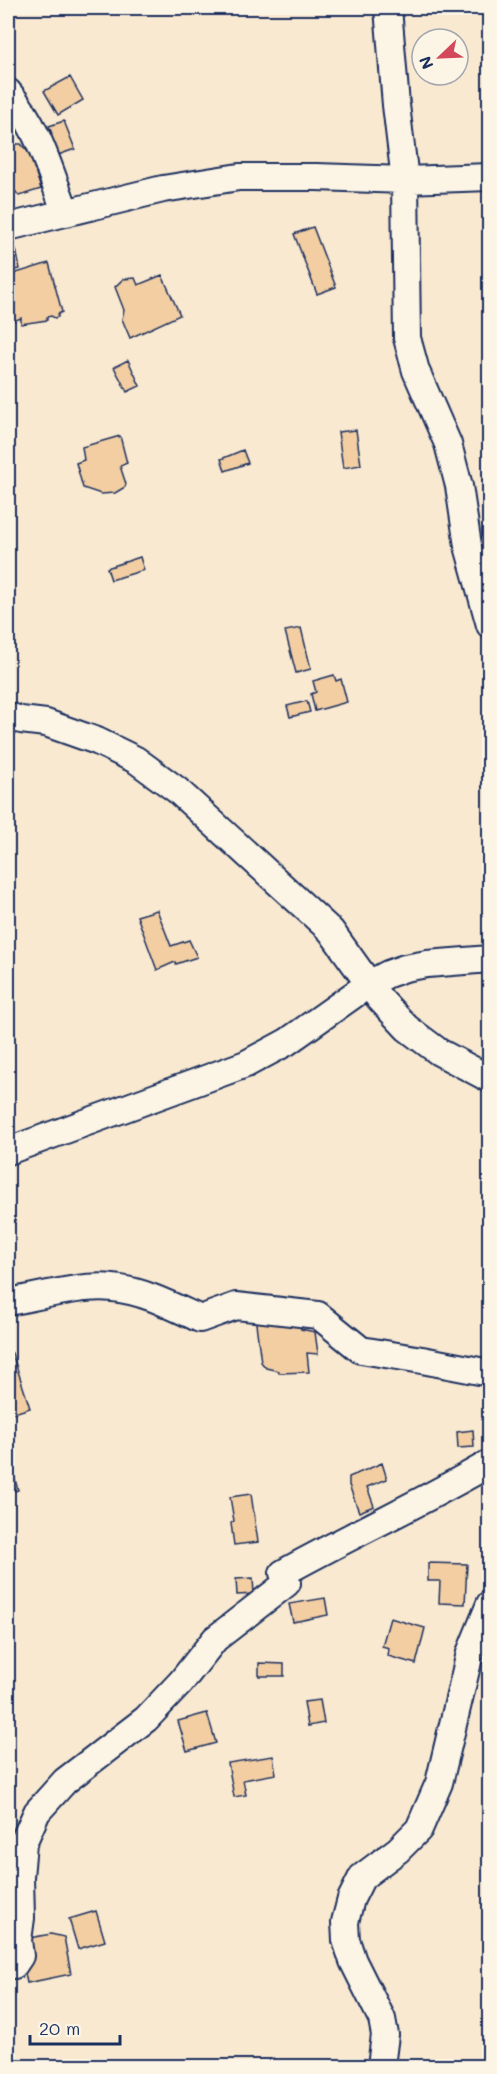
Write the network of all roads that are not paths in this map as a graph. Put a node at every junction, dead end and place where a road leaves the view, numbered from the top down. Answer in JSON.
{"nodes":[{"id":1,"x":388,"y":8,"type":"edge"},
{"id":2,"x":8,"y":92,"type":"edge"},
{"id":3,"x":489,"y":177,"type":"edge"},
{"id":4,"x":405,"y":180,"type":"junction"},
{"id":5,"x":66,"y":213,"type":"junction"},
{"id":6,"x":8,"y":227,"type":"edge"},
{"id":7,"x":489,"y":626,"type":"edge"},
{"id":8,"x":8,"y":716,"type":"edge"},
{"id":9,"x":489,"y":959,"type":"edge"},
{"id":10,"x":369,"y":984,"type":"junction"},
{"id":11,"x":489,"y":1079,"type":"edge"},
{"id":12,"x":8,"y":1151,"type":"edge"},
{"id":13,"x":8,"y":1302,"type":"edge"},
{"id":14,"x":489,"y":1373,"type":"edge"},
{"id":15,"x":489,"y":1463,"type":"edge"},
{"id":16,"x":489,"y":1604,"type":"edge"},
{"id":17,"x":8,"y":1953,"type":"edge"},
{"id":18,"x":381,"y":2067,"type":"edge"}],
"edges":[{"from":1,"to":4,"type":"street"},
{"from":2,"to":5,"type":"street"},
{"from":3,"to":4,"type":"street"},
{"from":4,"to":5,"type":"street"},
{"from":4,"to":7,"type":"street"},
{"from":5,"to":6,"type":"street"},
{"from":8,"to":10,"type":"street"},
{"from":9,"to":10,"type":"street"},
{"from":10,"to":11,"type":"street"},
{"from":10,"to":12,"type":"street"},
{"from":13,"to":14,"type":"street"},
{"from":15,"to":17,"type":"street"},
{"from":16,"to":18,"type":"street"}]}
